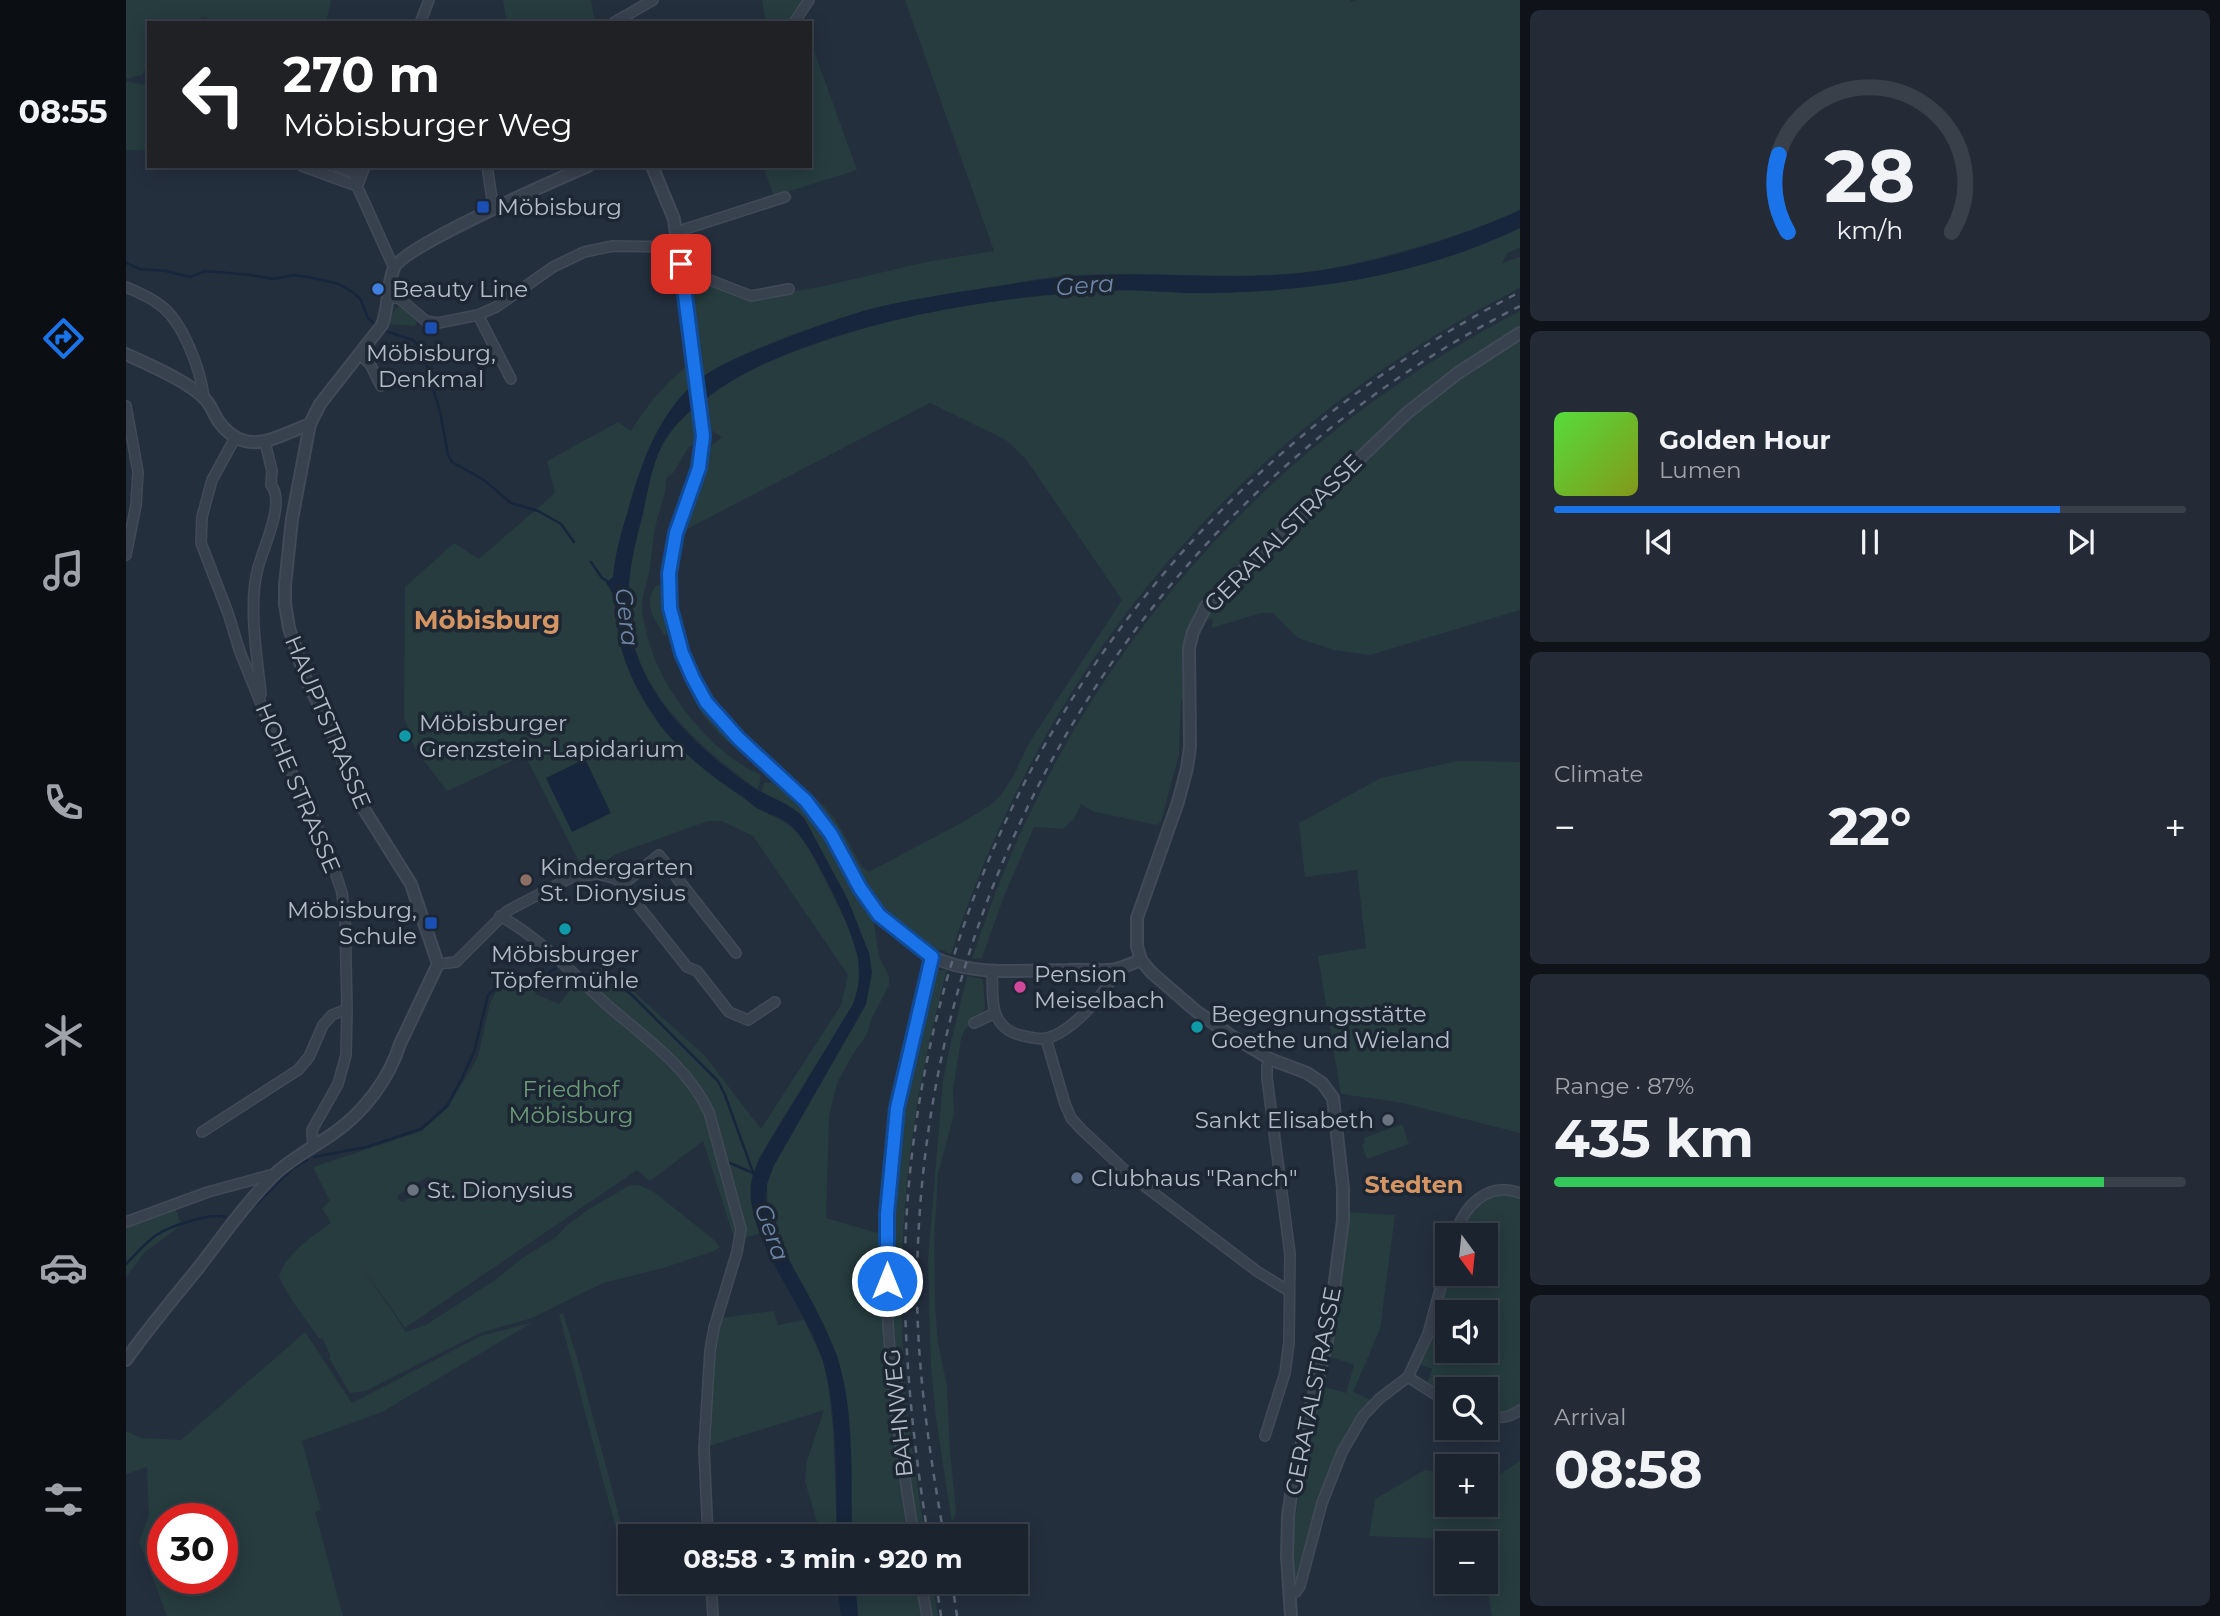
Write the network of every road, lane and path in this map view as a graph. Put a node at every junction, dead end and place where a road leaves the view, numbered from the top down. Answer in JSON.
{"nodes":[{"id":1,"x":429,"y":0,"type":"edge"},
{"id":2,"x":653,"y":0,"type":"edge"},
{"id":3,"x":809,"y":0,"type":"edge"},
{"id":4,"x":421,"y":21,"type":"edge"},
{"id":5,"x":616,"y":21,"type":"edge"},
{"id":6,"x":795,"y":21,"type":"edge"},
{"id":7,"x":308,"y":168,"type":"edge"},
{"id":8,"x":364,"y":168,"type":"edge"},
{"id":9,"x":487,"y":168,"type":"edge"},
{"id":10,"x":584,"y":168,"type":"edge"},
{"id":11,"x":653,"y":168,"type":"edge"},
{"id":12,"x":354,"y":170,"type":"edge"},
{"id":13,"x":357,"y":186,"type":"junction"},
{"id":14,"x":785,"y":197,"type":"dead end"},
{"id":15,"x":496,"y":207,"type":"junction"},
{"id":16,"x":676,"y":232,"type":"junction"},
{"id":17,"x":679,"y":247,"type":"junction"},
{"id":18,"x":394,"y":268,"type":"junction"},
{"id":19,"x":697,"y":275,"type":"junction"},
{"id":20,"x":683,"y":280,"type":"junction"},
{"id":21,"x":126,"y":287,"type":"edge"},
{"id":22,"x":789,"y":289,"type":"dead end"},
{"id":23,"x":390,"y":296,"type":"junction"},
{"id":24,"x":478,"y":315,"type":"junction"},
{"id":25,"x":1520,"y":332,"type":"edge"},
{"id":26,"x":360,"y":355,"type":"junction"},
{"id":27,"x":127,"y":356,"type":"edge"},
{"id":28,"x":511,"y":379,"type":"dead end"},
{"id":29,"x":381,"y":386,"type":"dead end"},
{"id":30,"x":204,"y":398,"type":"junction"},
{"id":31,"x":126,"y":406,"type":"edge"},
{"id":32,"x":310,"y":424,"type":"junction"},
{"id":33,"x":235,"y":438,"type":"junction"},
{"id":34,"x":265,"y":442,"type":"junction"},
{"id":35,"x":126,"y":555,"type":"edge"},
{"id":36,"x":260,"y":700,"type":"junction"},
{"id":37,"x":622,"y":885,"type":"junction"},
{"id":38,"x":500,"y":916,"type":"junction"},
{"id":39,"x":736,"y":953,"type":"dead end"},
{"id":40,"x":932,"y":957,"type":"junction"},
{"id":41,"x":1141,"y":960,"type":"junction"},
{"id":42,"x":438,"y":964,"type":"junction"},
{"id":43,"x":1115,"y":969,"type":"junction"},
{"id":44,"x":992,"y":971,"type":"junction"},
{"id":45,"x":775,"y":1002,"type":"dead end"},
{"id":46,"x":348,"y":1009,"type":"junction"},
{"id":47,"x":995,"y":1013,"type":"junction"},
{"id":48,"x":974,"y":1023,"type":"dead end"},
{"id":49,"x":1046,"y":1039,"type":"junction"},
{"id":50,"x":1270,"y":1059,"type":"junction"},
{"id":51,"x":202,"y":1132,"type":"dead end"},
{"id":52,"x":313,"y":1147,"type":"junction"},
{"id":53,"x":274,"y":1174,"type":"junction"},
{"id":54,"x":1520,"y":1193,"type":"edge"},
{"id":55,"x":126,"y":1222,"type":"edge"},
{"id":56,"x":1461,"y":1223,"type":"edge"},
{"id":57,"x":1441,"y":1286,"type":"edge"},
{"id":58,"x":1289,"y":1291,"type":"junction"},
{"id":59,"x":126,"y":1360,"type":"edge"},
{"id":60,"x":1408,"y":1377,"type":"junction"},
{"id":61,"x":1435,"y":1394,"type":"edge"},
{"id":62,"x":1520,"y":1410,"type":"edge"},
{"id":63,"x":1498,"y":1419,"type":"edge"},
{"id":64,"x":1265,"y":1436,"type":"dead end"},
{"id":65,"x":707,"y":1524,"type":"edge"},
{"id":66,"x":912,"y":1524,"type":"edge"},
{"id":67,"x":712,"y":1594,"type":"edge"},
{"id":68,"x":923,"y":1594,"type":"edge"},
{"id":69,"x":1290,"y":1594,"type":"junction"},
{"id":70,"x":713,"y":1616,"type":"edge"},
{"id":71,"x":927,"y":1616,"type":"edge"},
{"id":72,"x":1291,"y":1616,"type":"edge"}],
"edges":[{"from":1,"to":4,"type":"street"},
{"from":2,"to":5,"type":"street"},
{"from":3,"to":6,"type":"street"},
{"from":7,"to":13,"type":"street"},
{"from":8,"to":13,"type":"street"},
{"from":9,"to":15,"type":"street"},
{"from":10,"to":15,"type":"street"},
{"from":11,"to":16,"type":"street"},
{"from":12,"to":13,"type":"street"},
{"from":13,"to":18,"type":"street"},
{"from":14,"to":16,"type":"street"},
{"from":15,"to":18,"type":"street"},
{"from":16,"to":17,"type":"street"},
{"from":16,"to":19,"type":"street"},
{"from":17,"to":20,"type":"street"},
{"from":17,"to":24,"type":"street"},
{"from":18,"to":23,"type":"street","name":"HAUPTSTRASSE"},
{"from":19,"to":20,"type":"street"},
{"from":19,"to":22,"type":"street"},
{"from":20,"to":40,"type":"street"},
{"from":21,"to":30,"type":"street"},
{"from":23,"to":24,"type":"street"},
{"from":23,"to":26,"type":"street","name":"HAUPTSTRASSE"},
{"from":24,"to":28,"type":"street"},
{"from":25,"to":41,"type":"street","name":"GERATALSTRASSE"},
{"from":26,"to":29,"type":"street"},
{"from":26,"to":32,"type":"street","name":"HAUPTSTRASSE"},
{"from":27,"to":30,"type":"street"},
{"from":30,"to":33,"type":"street"},
{"from":31,"to":35,"type":"street"},
{"from":32,"to":34,"type":"street"},
{"from":32,"to":42,"type":"street","name":"HAUPTSTRASSE"},
{"from":33,"to":34,"type":"street"},
{"from":33,"to":36,"type":"street","name":"HOHE STRASSE"},
{"from":34,"to":36,"type":"street"},
{"from":36,"to":46,"type":"street","name":"HOHE STRASSE"},
{"from":37,"to":38,"type":"street"},
{"from":37,"to":39,"type":"street"},
{"from":37,"to":45,"type":"street"},
{"from":38,"to":42,"type":"street"},
{"from":38,"to":65,"type":"street"},
{"from":40,"to":44,"type":"street"},
{"from":40,"to":66,"type":"street","name":"BAHNWEG"},
{"from":41,"to":43,"type":"street"},
{"from":41,"to":50,"type":"street","name":"GERATALSTRASSE"},
{"from":42,"to":52,"type":"street"},
{"from":43,"to":44,"type":"street"},
{"from":43,"to":49,"type":"street"},
{"from":44,"to":47,"type":"street"},
{"from":46,"to":51,"type":"street"},
{"from":46,"to":52,"type":"street","name":"HOHE STRASSE"},
{"from":47,"to":48,"type":"street"},
{"from":47,"to":49,"type":"street"},
{"from":49,"to":58,"type":"street"},
{"from":50,"to":58,"type":"street"},
{"from":50,"to":69,"type":"street","name":"GERATALSTRASSE"},
{"from":52,"to":53,"type":"street"},
{"from":53,"to":55,"type":"street"},
{"from":53,"to":59,"type":"street"},
{"from":54,"to":56,"type":"street"},
{"from":57,"to":60,"type":"street"},
{"from":58,"to":64,"type":"street"},
{"from":60,"to":61,"type":"street"},
{"from":60,"to":69,"type":"street"},
{"from":62,"to":63,"type":"street"},
{"from":67,"to":70,"type":"street"},
{"from":68,"to":71,"type":"street"},
{"from":69,"to":72,"type":"street","name":"GERATALSTRASSE"}]}
